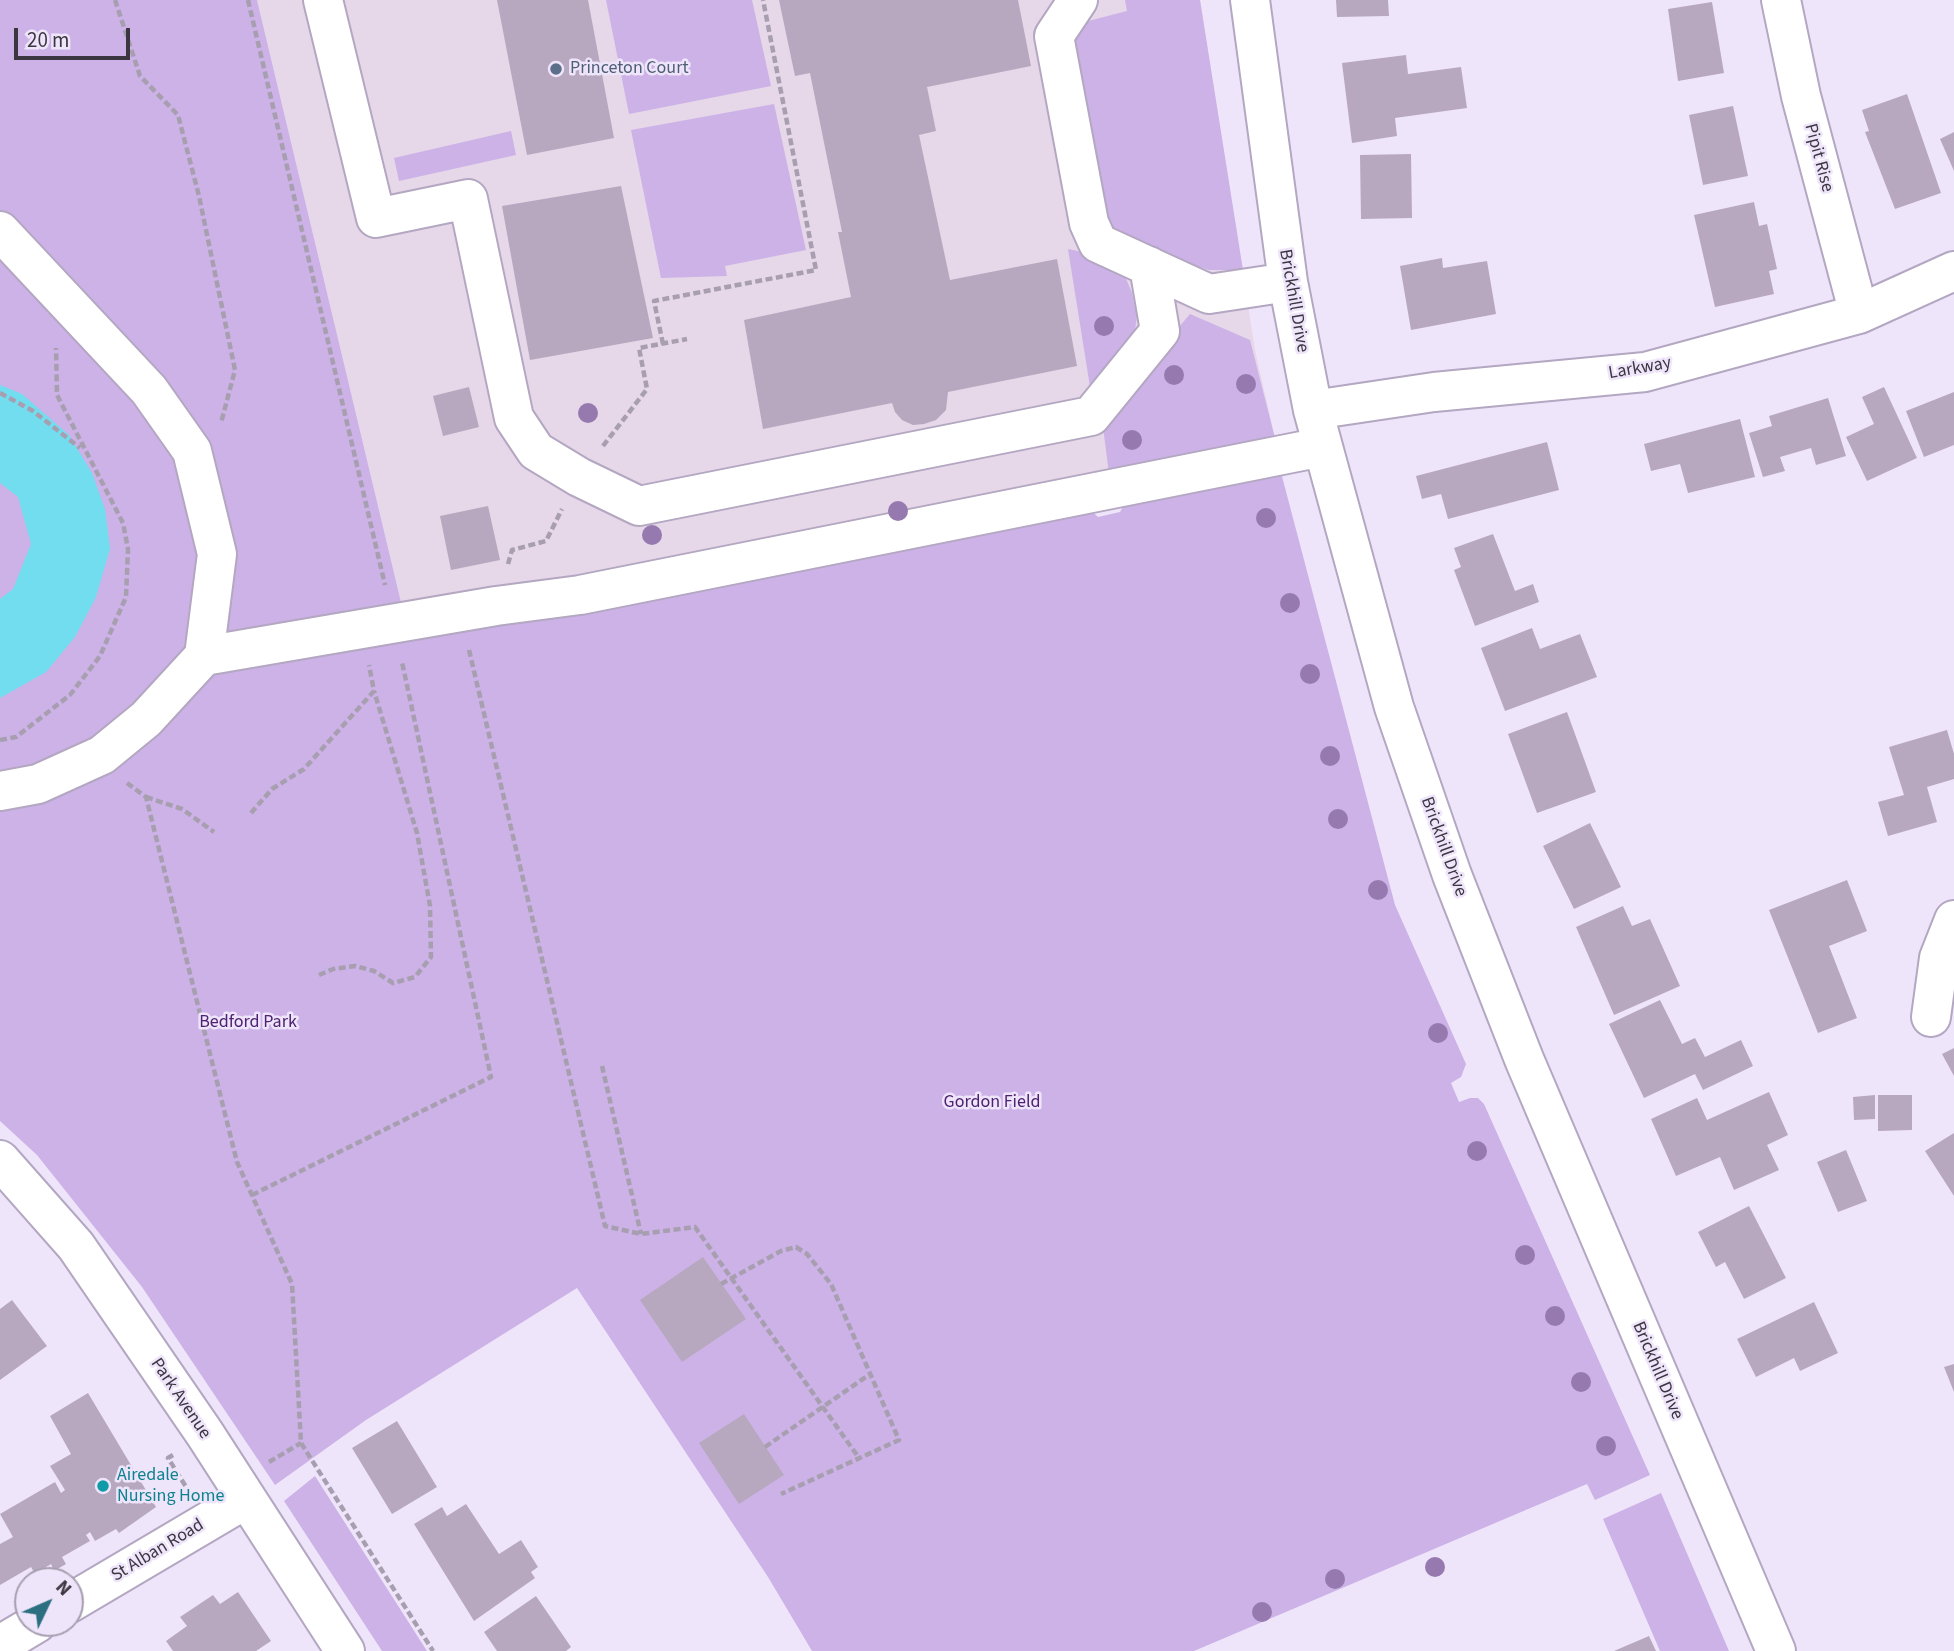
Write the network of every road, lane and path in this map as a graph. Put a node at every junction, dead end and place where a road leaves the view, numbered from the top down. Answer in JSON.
{"nodes":[{"id":1,"x":115,"y":0,"type":"edge"},
{"id":2,"x":323,"y":0,"type":"edge"},
{"id":3,"x":763,"y":0,"type":"edge"},
{"id":4,"x":1078,"y":0,"type":"edge"},
{"id":5,"x":1250,"y":0,"type":"edge"},
{"id":6,"x":1781,"y":0,"type":"edge"},
{"id":7,"x":0,"y":231,"type":"edge"},
{"id":8,"x":1149,"y":266,"type":"junction"},
{"id":9,"x":1954,"y":271,"type":"edge"},
{"id":10,"x":1288,"y":282,"type":"junction"},
{"id":11,"x":1859,"y":314,"type":"junction"},
{"id":12,"x":56,"y":341,"type":"dead end"},
{"id":13,"x":663,"y":344,"type":"dead end"},
{"id":14,"x":0,"y":393,"type":"edge"},
{"id":15,"x":1313,"y":410,"type":"junction"},
{"id":16,"x":219,"y":434,"type":"dead end"},
{"id":17,"x":1322,"y":447,"type":"junction"},
{"id":18,"x":83,"y":450,"type":"junction"},
{"id":19,"x":361,"y":630,"type":"junction"},
{"id":20,"x":467,"y":642,"type":"dead end"},
{"id":21,"x":204,"y":656,"type":"junction"},
{"id":22,"x":374,"y":691,"type":"junction"},
{"id":23,"x":0,"y":740,"type":"edge"},
{"id":24,"x":102,"y":755,"type":"junction"},
{"id":25,"x":0,"y":791,"type":"edge"},
{"id":26,"x":146,"y":797,"type":"junction"},
{"id":27,"x":251,"y":813,"type":"dead end"},
{"id":28,"x":214,"y":832,"type":"dead end"},
{"id":29,"x":1954,"y":920,"type":"edge"},
{"id":30,"x":319,"y":975,"type":"dead end"},
{"id":31,"x":1931,"y":1017,"type":"dead end"},
{"id":32,"x":602,"y":1066,"type":"dead end"},
{"id":33,"x":0,"y":1160,"type":"edge"},
{"id":34,"x":641,"y":1234,"type":"junction"},
{"id":35,"x":731,"y":1278,"type":"junction"},
{"id":36,"x":721,"y":1283,"type":"dead end"},
{"id":37,"x":870,"y":1374,"type":"junction"},
{"id":38,"x":822,"y":1406,"type":"junction"},
{"id":39,"x":765,"y":1447,"type":"dead end"},
{"id":40,"x":859,"y":1458,"type":"junction"},
{"id":41,"x":781,"y":1494,"type":"dead end"},
{"id":42,"x":246,"y":1499,"type":"junction"},
{"id":43,"x":84,"y":1596,"type":"edge"},
{"id":44,"x":345,"y":1651,"type":"edge"},
{"id":45,"x":433,"y":1651,"type":"edge"},
{"id":46,"x":1776,"y":1651,"type":"edge"}],
"edges":[{"from":1,"to":16,"type":"path"},
{"from":2,"to":8,"type":"street"},
{"from":3,"to":13,"type":"path"},
{"from":4,"to":8,"type":"street"},
{"from":5,"to":10,"type":"street","name":"Brickhill Drive"},
{"from":6,"to":11,"type":"street","name":"Pipit Rise"},
{"from":7,"to":21,"type":"street"},
{"from":8,"to":10,"type":"street"},
{"from":9,"to":11,"type":"street","name":"Larkway"},
{"from":10,"to":15,"type":"street","name":"Brickhill Drive"},
{"from":11,"to":15,"type":"street","name":"Larkway"},
{"from":12,"to":18,"type":"path"},
{"from":14,"to":18,"type":"path"},
{"from":15,"to":17,"type":"street","name":"Brickhill Drive"},
{"from":17,"to":19,"type":"street"},
{"from":17,"to":46,"type":"street","name":"Brickhill Drive"},
{"from":18,"to":23,"type":"path"},
{"from":19,"to":21,"type":"street"},
{"from":19,"to":22,"type":"path"},
{"from":20,"to":34,"type":"path"},
{"from":21,"to":24,"type":"street"},
{"from":22,"to":27,"type":"path"},
{"from":22,"to":30,"type":"path"},
{"from":24,"to":25,"type":"street"},
{"from":24,"to":26,"type":"path"},
{"from":26,"to":28,"type":"path"},
{"from":26,"to":45,"type":"path"},
{"from":29,"to":31,"type":"street"},
{"from":32,"to":34,"type":"path"},
{"from":33,"to":42,"type":"street","name":"Park Avenue"},
{"from":34,"to":35,"type":"path"},
{"from":35,"to":36,"type":"path"},
{"from":35,"to":37,"type":"path"},
{"from":35,"to":38,"type":"path"},
{"from":37,"to":38,"type":"path"},
{"from":37,"to":40,"type":"path"},
{"from":38,"to":39,"type":"path"},
{"from":38,"to":40,"type":"path"},
{"from":40,"to":41,"type":"path"},
{"from":42,"to":43,"type":"street","name":"St Alban Road"},
{"from":42,"to":44,"type":"street","name":"Park Avenue"}]}
